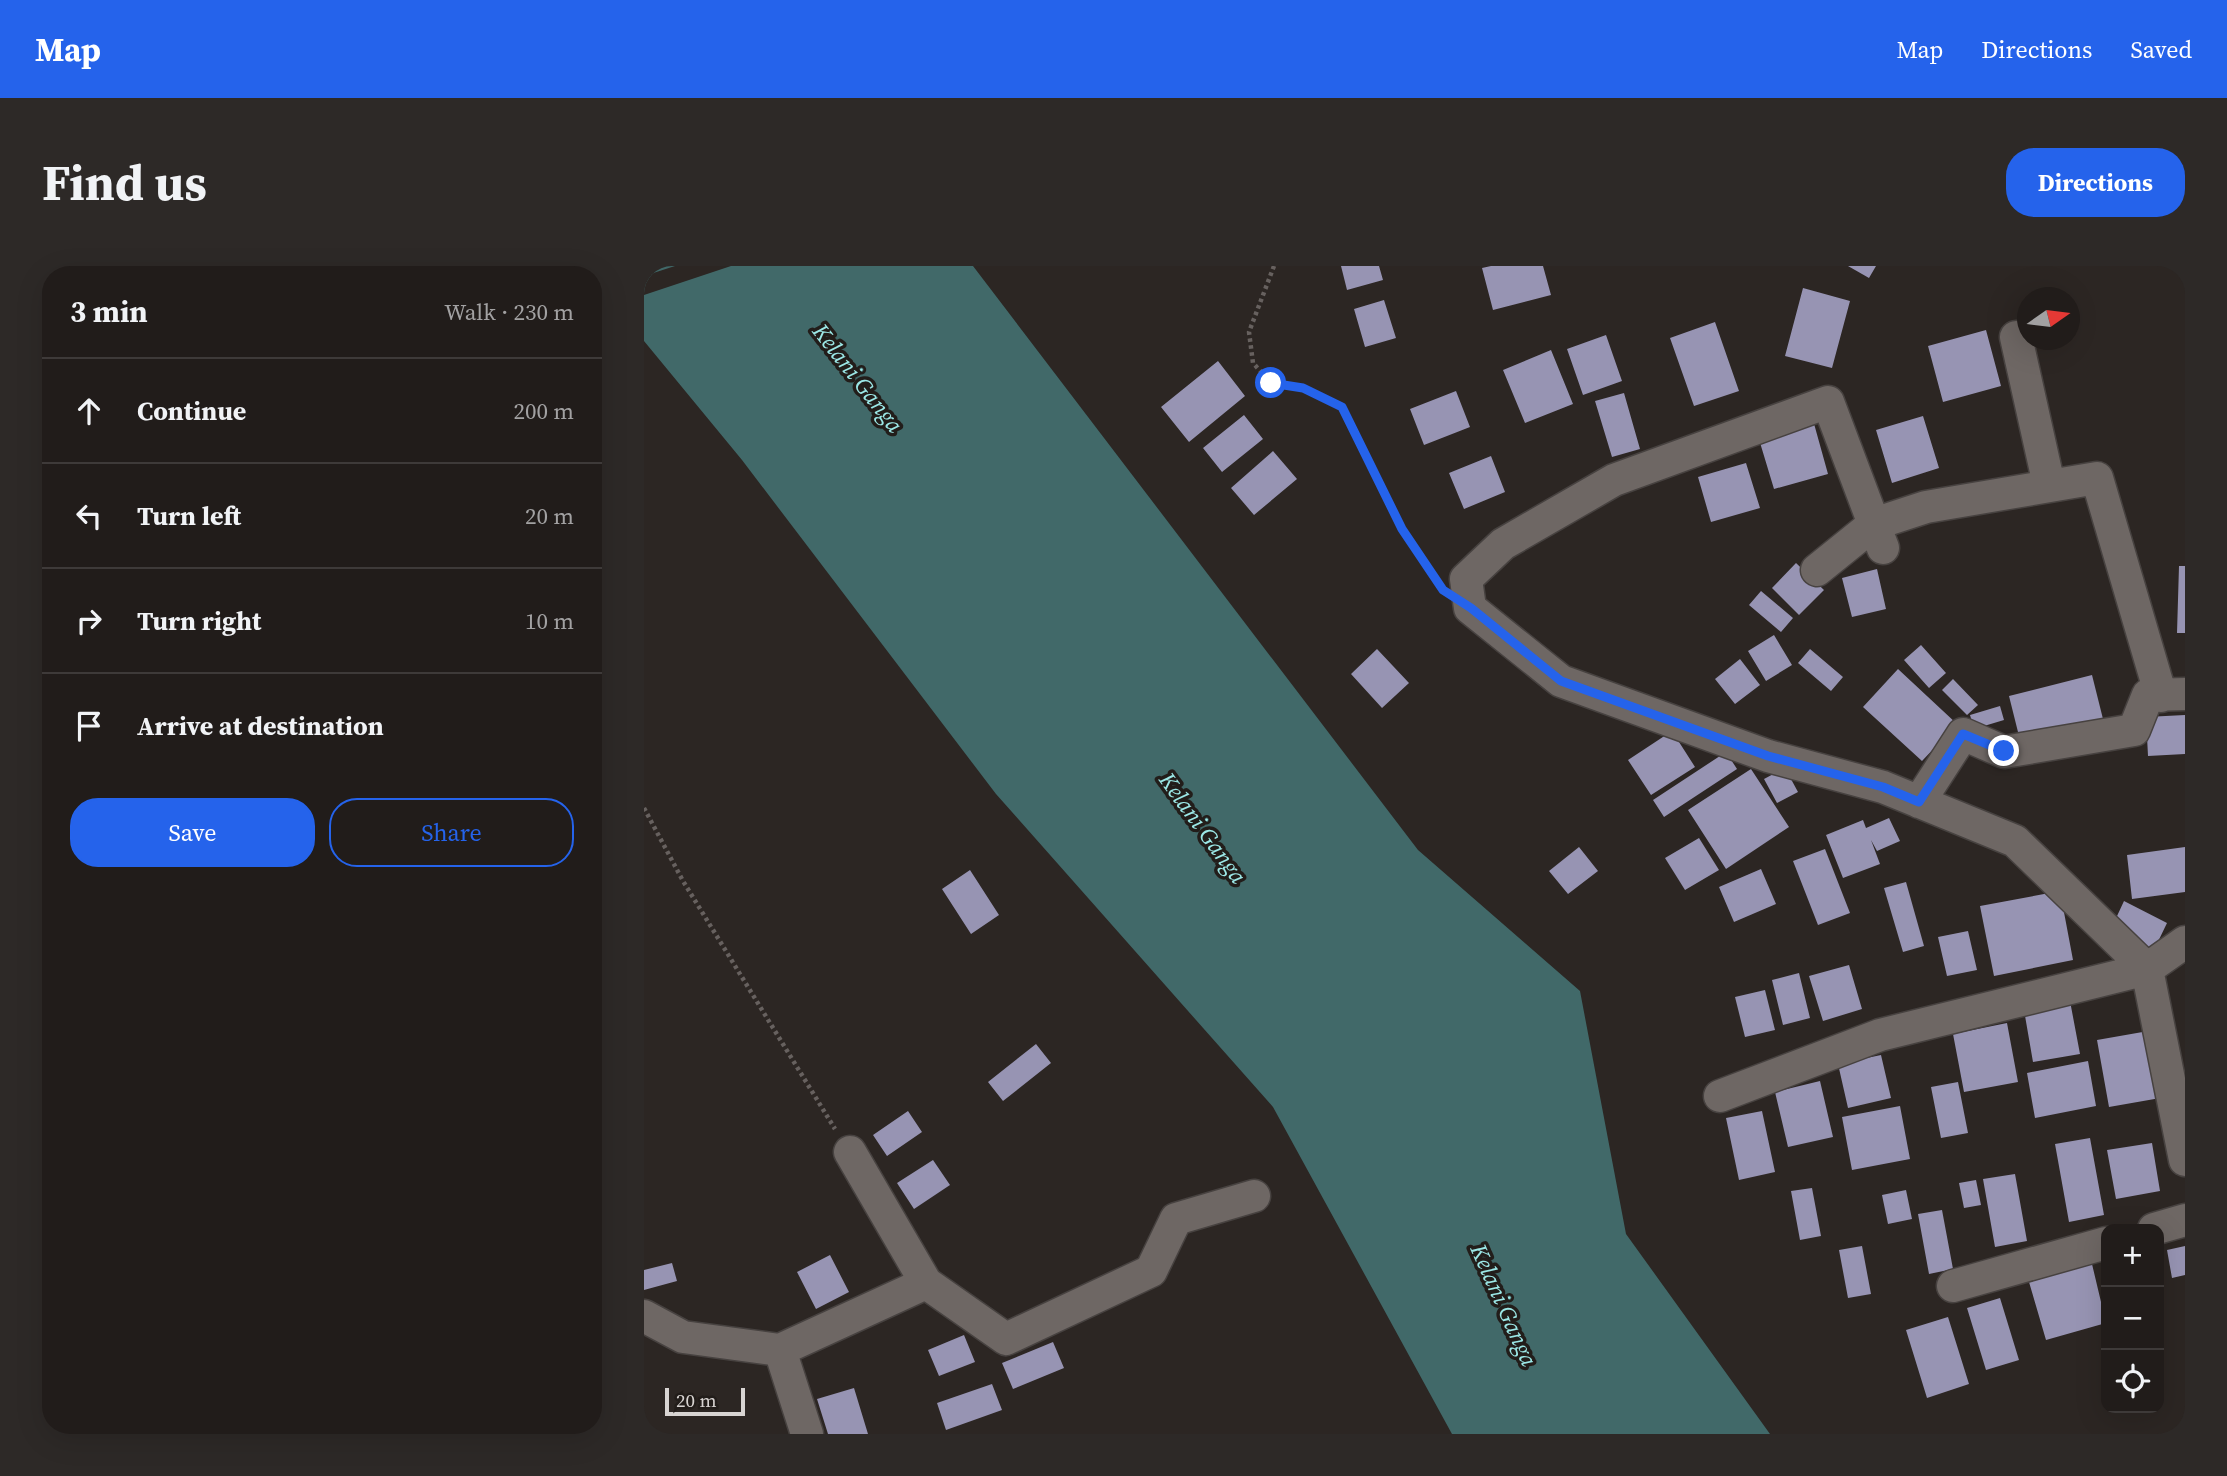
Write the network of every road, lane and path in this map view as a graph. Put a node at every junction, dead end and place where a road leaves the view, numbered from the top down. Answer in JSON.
{"nodes":[{"id":1,"x":1274,"y":266,"type":"edge"},
{"id":2,"x":2016,"y":337,"type":"dead end"},
{"id":3,"x":2049,"y":485,"type":"junction"},
{"id":4,"x":1878,"y":536,"type":"junction"},
{"id":5,"x":1817,"y":570,"type":"dead end"},
{"id":6,"x":1471,"y":608,"type":"junction"},
{"id":7,"x":2173,"y":695,"type":"edge"},
{"id":8,"x":1919,"y":802,"type":"junction"},
{"id":9,"x":644,"y":808,"type":"edge"},
{"id":10,"x":2185,"y":942,"type":"edge"},
{"id":11,"x":2147,"y":969,"type":"junction"},
{"id":12,"x":1720,"y":1096,"type":"dead end"},
{"id":13,"x":850,"y":1152,"type":"joint"},
{"id":14,"x":2185,"y":1160,"type":"edge"},
{"id":15,"x":1254,"y":1196,"type":"dead end"},
{"id":16,"x":2185,"y":1220,"type":"edge"},
{"id":17,"x":2164,"y":1226,"type":"edge"},
{"id":18,"x":2101,"y":1244,"type":"edge"},
{"id":19,"x":926,"y":1283,"type":"junction"},
{"id":20,"x":1954,"y":1286,"type":"dead end"},
{"id":21,"x":644,"y":1316,"type":"edge"},
{"id":22,"x":780,"y":1350,"type":"junction"},
{"id":23,"x":807,"y":1434,"type":"edge"}],
"edges":[{"from":1,"to":6,"type":"path"},
{"from":2,"to":3,"type":"street"},
{"from":3,"to":4,"type":"street"},
{"from":3,"to":7,"type":"street"},
{"from":4,"to":5,"type":"street"},
{"from":4,"to":6,"type":"street"},
{"from":6,"to":8,"type":"street"},
{"from":7,"to":8,"type":"street"},
{"from":8,"to":11,"type":"street"},
{"from":9,"to":13,"type":"path"},
{"from":10,"to":11,"type":"street"},
{"from":11,"to":12,"type":"street"},
{"from":11,"to":14,"type":"street"},
{"from":13,"to":19,"type":"street"},
{"from":15,"to":19,"type":"street"},
{"from":16,"to":17,"type":"street"},
{"from":18,"to":20,"type":"street"},
{"from":19,"to":22,"type":"street"},
{"from":21,"to":22,"type":"street"},
{"from":22,"to":23,"type":"street"}]}
